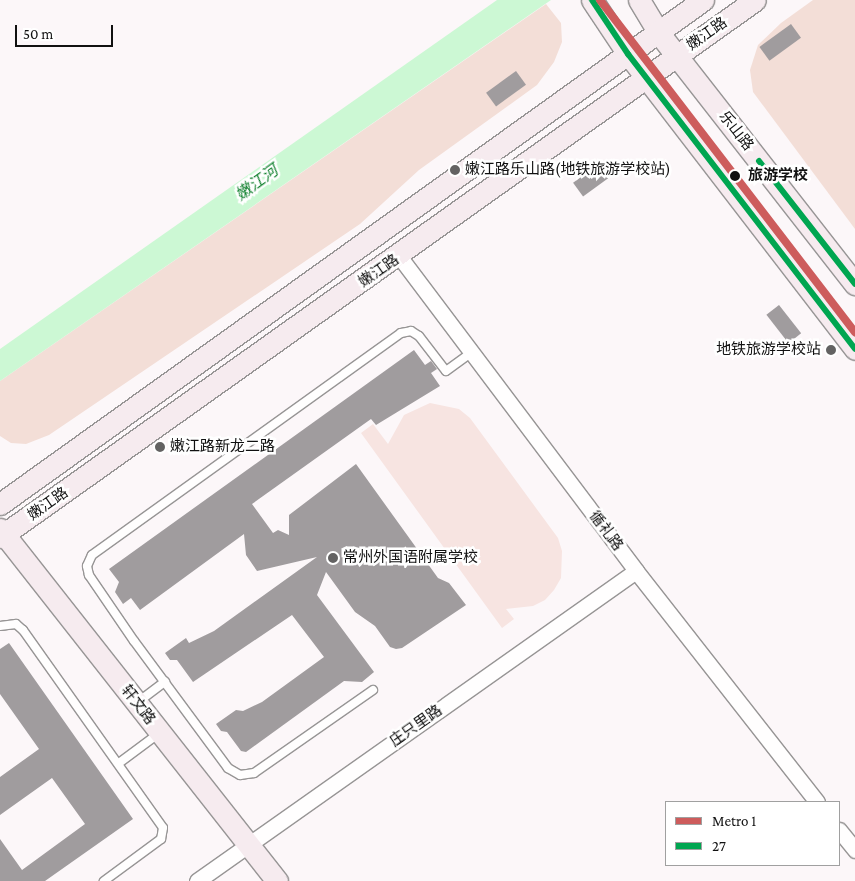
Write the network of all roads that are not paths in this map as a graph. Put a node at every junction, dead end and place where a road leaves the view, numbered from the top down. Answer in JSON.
{"nodes":[{"id":1,"x":592,"y":0,"type":"edge"},
{"id":2,"x":639,"y":0,"type":"edge"},
{"id":3,"x":703,"y":0,"type":"edge"},
{"id":4,"x":755,"y":0,"type":"edge"},
{"id":5,"x":658,"y":32,"type":"junction"},
{"id":6,"x":628,"y":54,"type":"junction"},
{"id":7,"x":677,"y":56,"type":"junction"},
{"id":8,"x":646,"y":77,"type":"junction"},
{"id":9,"x":399,"y":256,"type":"junction"},
{"id":10,"x":855,"y":284,"type":"edge"},
{"id":11,"x":855,"y":349,"type":"edge"},
{"id":12,"x":471,"y":353,"type":"junction"},
{"id":13,"x":0,"y":504,"type":"edge"},
{"id":14,"x":1,"y":534,"type":"edge"},
{"id":15,"x":636,"y":572,"type":"junction"},
{"id":16,"x":0,"y":626,"type":"edge"},
{"id":17,"x":165,"y":682,"type":"junction"},
{"id":18,"x":373,"y":690,"type":"dead end"},
{"id":19,"x":136,"y":703,"type":"junction"},
{"id":20,"x":160,"y":733,"type":"junction"},
{"id":21,"x":120,"y":763,"type":"junction"},
{"id":22,"x":816,"y":801,"type":"edge"},
{"id":23,"x":840,"y":831,"type":"edge"},
{"id":24,"x":247,"y":844,"type":"junction"},
{"id":25,"x":855,"y":850,"type":"edge"},
{"id":26,"x":104,"y":881,"type":"edge"},
{"id":27,"x":197,"y":881,"type":"edge"},
{"id":28,"x":277,"y":881,"type":"edge"}],
"edges":[{"from":1,"to":6,"type":"main road"},
{"from":2,"to":5,"type":"main road","name":"乐山路"},
{"from":3,"to":5,"type":"main road","name":"嫩江路"},
{"from":4,"to":7,"type":"main road","name":"嫩江路"},
{"from":5,"to":6,"type":"main road","name":"嫩江路"},
{"from":5,"to":7,"type":"main road","name":"乐山路"},
{"from":6,"to":8,"type":"main road"},
{"from":6,"to":13,"type":"main road","name":"嫩江路"},
{"from":7,"to":8,"type":"main road","name":"嫩江路"},
{"from":7,"to":10,"type":"main road","name":"乐山路"},
{"from":8,"to":9,"type":"main road","name":"嫩江路"},
{"from":8,"to":11,"type":"main road"},
{"from":9,"to":12,"type":"street","name":"循礼路"},
{"from":9,"to":14,"type":"main road","name":"嫩江路"},
{"from":12,"to":15,"type":"street","name":"循礼路"},
{"from":12,"to":17,"type":"lane"},
{"from":14,"to":19,"type":"main road","name":"轩文路"},
{"from":15,"to":22,"type":"street","name":"循礼路"},
{"from":15,"to":24,"type":"street","name":"庄只里路"},
{"from":16,"to":21,"type":"lane"},
{"from":17,"to":18,"type":"lane"},
{"from":17,"to":19,"type":"lane"},
{"from":19,"to":20,"type":"main road","name":"轩文路"},
{"from":20,"to":21,"type":"lane"},
{"from":20,"to":24,"type":"main road","name":"轩文路"},
{"from":21,"to":26,"type":"lane"},
{"from":23,"to":25,"type":"street"},
{"from":24,"to":27,"type":"street","name":"庄只里路"},
{"from":24,"to":28,"type":"main road","name":"轩文路"}]}
